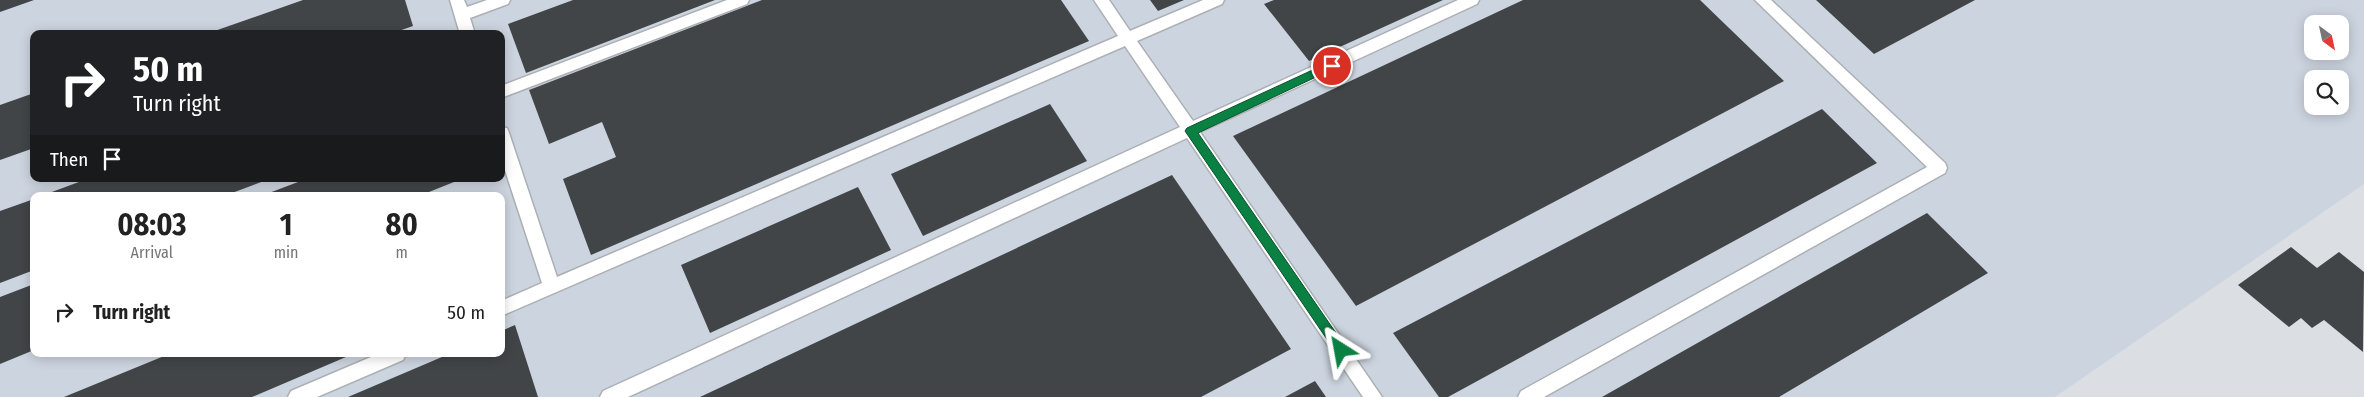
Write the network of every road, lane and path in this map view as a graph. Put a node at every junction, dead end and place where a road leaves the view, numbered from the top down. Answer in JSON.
{"nodes":[{"id":1,"x":457,"y":0,"type":"edge"},
{"id":2,"x":503,"y":0,"type":"edge"},
{"id":3,"x":742,"y":0,"type":"edge"},
{"id":4,"x":1101,"y":0,"type":"edge"},
{"id":5,"x":1217,"y":0,"type":"edge"},
{"id":6,"x":1472,"y":0,"type":"edge"},
{"id":7,"x":1762,"y":0,"type":"edge"},
{"id":8,"x":462,"y":15,"type":"junction"},
{"id":9,"x":467,"y":30,"type":"edge"},
{"id":10,"x":1128,"y":38,"type":"junction"},
{"id":11,"x":505,"y":90,"type":"edge"},
{"id":12,"x":1191,"y":131,"type":"junction"},
{"id":13,"x":505,"y":145,"type":"edge"},
{"id":14,"x":552,"y":287,"type":"junction"},
{"id":15,"x":505,"y":307,"type":"edge"},
{"id":16,"x":391,"y":357,"type":"edge"},
{"id":17,"x":297,"y":397,"type":"edge"},
{"id":18,"x":609,"y":397,"type":"edge"},
{"id":19,"x":1373,"y":397,"type":"edge"},
{"id":20,"x":1528,"y":397,"type":"edge"}],
"edges":[{"from":1,"to":8,"type":"lane"},
{"from":2,"to":8,"type":"lane"},
{"from":3,"to":11,"type":"lane"},
{"from":4,"to":10,"type":"lane"},
{"from":5,"to":10,"type":"lane"},
{"from":6,"to":12,"type":"lane"},
{"from":7,"to":20,"type":"lane"},
{"from":8,"to":9,"type":"lane"},
{"from":10,"to":12,"type":"lane"},
{"from":10,"to":14,"type":"lane"},
{"from":12,"to":18,"type":"lane"},
{"from":12,"to":19,"type":"lane"},
{"from":13,"to":14,"type":"lane"},
{"from":14,"to":15,"type":"lane"},
{"from":16,"to":17,"type":"lane"}]}
